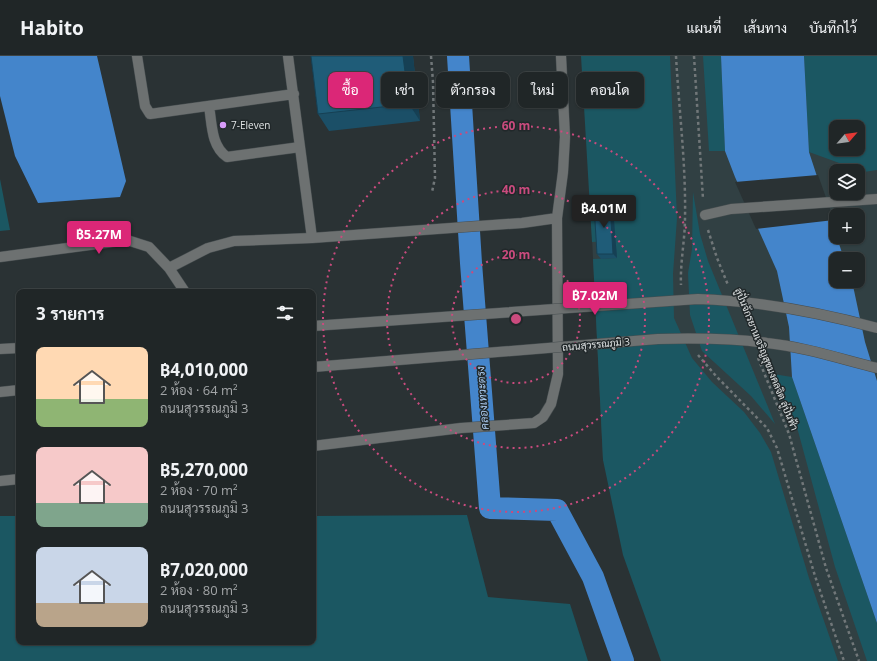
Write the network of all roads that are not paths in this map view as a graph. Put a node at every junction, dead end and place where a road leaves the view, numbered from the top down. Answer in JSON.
{"nodes":[{"id":1,"x":137,"y":56,"type":"edge"},
{"id":2,"x":288,"y":56,"type":"edge"},
{"id":3,"x":561,"y":56,"type":"edge"},
{"id":4,"x":294,"y":94,"type":"junction"},
{"id":5,"x":209,"y":106,"type":"junction"},
{"id":6,"x":300,"y":147,"type":"junction"},
{"id":7,"x":872,"y":199,"type":"edge"},
{"id":8,"x":705,"y":215,"type":"road end"},
{"id":9,"x":557,"y":218,"type":"junction"},
{"id":10,"x":312,"y":238,"type":"junction"},
{"id":11,"x":0,"y":257,"type":"edge"},
{"id":12,"x":170,"y":268,"type":"junction"},
{"id":13,"x":183,"y":289,"type":"edge"},
{"id":14,"x":316,"y":326,"type":"edge"},
{"id":15,"x":877,"y":328,"type":"edge"},
{"id":16,"x":16,"y":348,"type":"edge"},
{"id":17,"x":0,"y":349,"type":"edge"},
{"id":18,"x":316,"y":367,"type":"edge"},
{"id":19,"x":877,"y":368,"type":"edge"},
{"id":20,"x":16,"y":390,"type":"edge"},
{"id":21,"x":0,"y":392,"type":"edge"},
{"id":22,"x":316,"y":446,"type":"edge"},
{"id":23,"x":16,"y":479,"type":"edge"},
{"id":24,"x":0,"y":481,"type":"edge"}],
"edges":[{"from":1,"to":5,"type":"street"},
{"from":2,"to":4,"type":"street"},
{"from":3,"to":9,"type":"street"},
{"from":4,"to":5,"type":"street"},
{"from":4,"to":6,"type":"street"},
{"from":5,"to":6,"type":"street"},
{"from":6,"to":10,"type":"street"},
{"from":7,"to":8,"type":"street"},
{"from":9,"to":10,"type":"street"},
{"from":9,"to":22,"type":"street"},
{"from":10,"to":12,"type":"street"},
{"from":11,"to":12,"type":"street"},
{"from":12,"to":13,"type":"street"},
{"from":14,"to":15,"type":"street","bridge":true},
{"from":16,"to":17,"type":"street"},
{"from":18,"to":19,"type":"street","name":"ถนนสุวรรณภูมิ 3","bridge":true},
{"from":20,"to":21,"type":"street"},
{"from":23,"to":24,"type":"street"}]}
